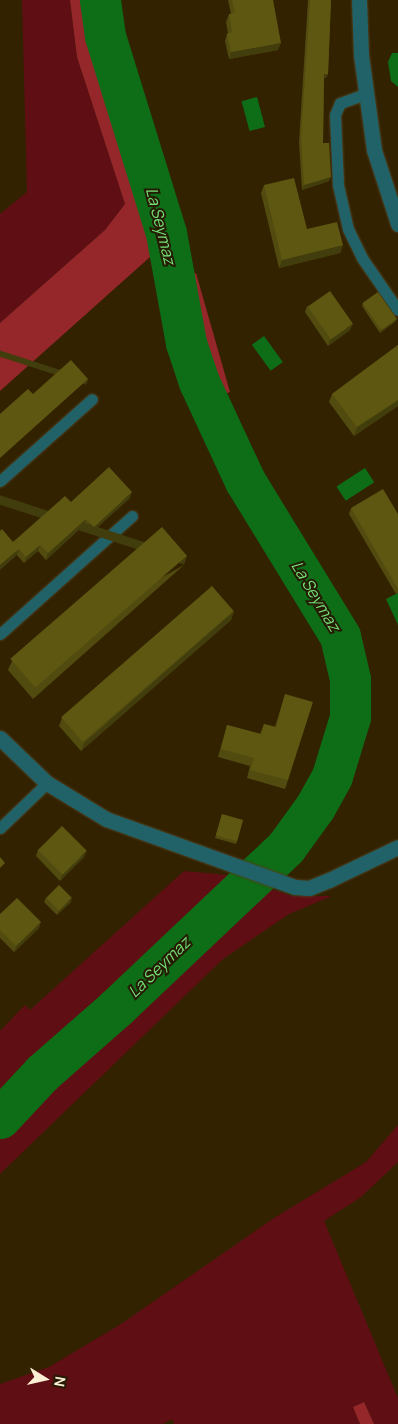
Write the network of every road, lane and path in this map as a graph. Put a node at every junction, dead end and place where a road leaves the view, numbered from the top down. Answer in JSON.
{"nodes":[{"id":1,"x":358,"y":0,"type":"edge"},
{"id":2,"x":366,"y":94,"type":"junction"},
{"id":3,"x":397,"y":220,"type":"edge"},
{"id":4,"x":398,"y":310,"type":"edge"},
{"id":5,"x":92,"y":398,"type":"dead end"},
{"id":6,"x":0,"y":481,"type":"edge"},
{"id":7,"x":132,"y":516,"type":"dead end"},
{"id":8,"x":0,"y":634,"type":"edge"},
{"id":9,"x":0,"y":738,"type":"edge"},
{"id":10,"x":46,"y":783,"type":"junction"},
{"id":11,"x":0,"y":828,"type":"edge"},
{"id":12,"x":398,"y":847,"type":"edge"}],
"edges":[{"from":1,"to":2,"type":"street"},
{"from":2,"to":3,"type":"street"},
{"from":2,"to":4,"type":"lane"},
{"from":5,"to":6,"type":"lane"},
{"from":7,"to":8,"type":"lane"},
{"from":9,"to":10,"type":"street"},
{"from":10,"to":11,"type":"lane"},
{"from":10,"to":12,"type":"street"}]}
